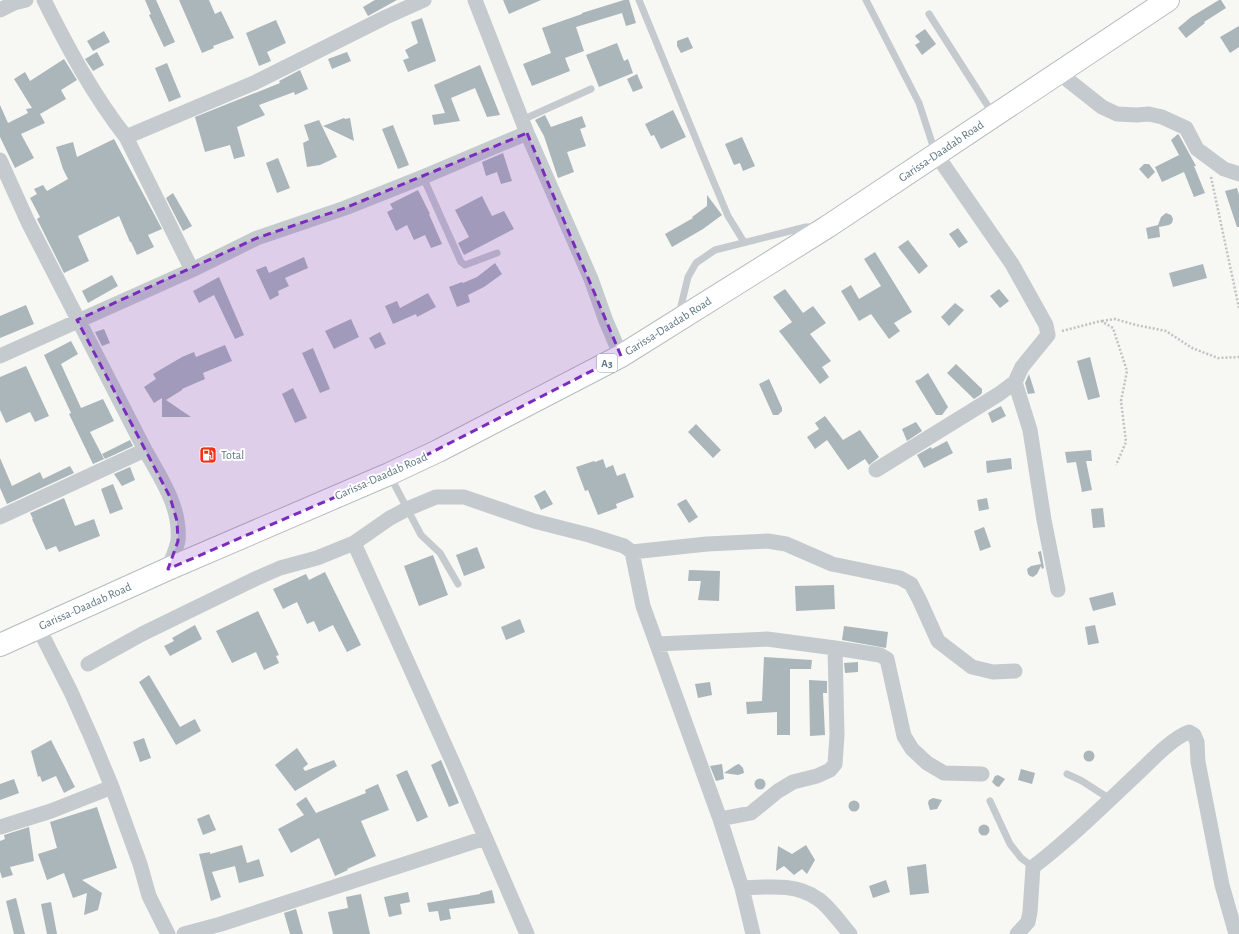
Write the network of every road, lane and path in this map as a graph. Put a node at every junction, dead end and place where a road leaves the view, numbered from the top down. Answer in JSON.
{"nodes":[{"id":1,"x":44,"y":0,"type":"edge"},
{"id":2,"x":424,"y":0,"type":"edge"},
{"id":3,"x":475,"y":0,"type":"edge"},
{"id":4,"x":639,"y":0,"type":"edge"},
{"id":5,"x":866,"y":0,"type":"edge"},
{"id":6,"x":1164,"y":1,"type":"edge"},
{"id":7,"x":929,"y":14,"type":"dead end"},
{"id":8,"x":1059,"y":73,"type":"junction"},
{"id":9,"x":591,"y":89,"type":"dead end"},
{"id":10,"x":994,"y":115,"type":"junction"},
{"id":11,"x":524,"y":127,"type":"junction"},
{"id":12,"x":126,"y":137,"type":"junction"},
{"id":13,"x":936,"y":154,"type":"junction"},
{"id":14,"x":1206,"y":156,"type":"junction"},
{"id":15,"x":2,"y":167,"type":"edge"},
{"id":16,"x":1239,"y":174,"type":"edge"},
{"id":17,"x":423,"y":177,"type":"junction"},
{"id":18,"x":827,"y":227,"type":"junction"},
{"id":19,"x":744,"y":242,"type":"junction"},
{"id":20,"x":497,"y":253,"type":"dead end"},
{"id":21,"x":192,"y":270,"type":"junction"},
{"id":22,"x":1239,"y":283,"type":"edge"},
{"id":23,"x":1234,"y":284,"type":"junction"},
{"id":24,"x":1239,"y":308,"type":"edge"},
{"id":25,"x":77,"y":320,"type":"junction"},
{"id":26,"x":677,"y":321,"type":"junction"},
{"id":27,"x":1101,"y":322,"type":"junction"},
{"id":28,"x":1048,"y":335,"type":"junction"},
{"id":29,"x":0,"y":356,"type":"edge"},
{"id":30,"x":621,"y":356,"type":"junction"},
{"id":31,"x":1239,"y":357,"type":"edge"},
{"id":32,"x":1015,"y":382,"type":"junction"},
{"id":33,"x":145,"y":450,"type":"junction"},
{"id":34,"x":1116,"y":465,"type":"dead end"},
{"id":35,"x":876,"y":470,"type":"dead end"},
{"id":36,"x":389,"y":474,"type":"junction"},
{"id":37,"x":407,"y":509,"type":"junction"},
{"id":38,"x":0,"y":517,"type":"edge"},
{"id":39,"x":354,"y":543,"type":"junction"},
{"id":40,"x":632,"y":552,"type":"junction"},
{"id":41,"x":168,"y":569,"type":"junction"},
{"id":42,"x":458,"y":584,"type":"dead end"},
{"id":43,"x":1058,"y":590,"type":"dead end"},
{"id":44,"x":38,"y":627,"type":"junction"},
{"id":45,"x":657,"y":644,"type":"junction"},
{"id":46,"x":0,"y":645,"type":"edge"},
{"id":47,"x":835,"y":648,"type":"junction"},
{"id":48,"x":88,"y":664,"type":"dead end"},
{"id":49,"x":1015,"y":671,"type":"dead end"},
{"id":50,"x":982,"y":774,"type":"dead end"},
{"id":51,"x":1068,"y":774,"type":"dead end"},
{"id":52,"x":112,"y":788,"type":"junction"},
{"id":53,"x":1110,"y":799,"type":"junction"},
{"id":54,"x":990,"y":801,"type":"dead end"},
{"id":55,"x":720,"y":819,"type":"junction"},
{"id":56,"x":0,"y":827,"type":"edge"},
{"id":57,"x":485,"y":838,"type":"junction"},
{"id":58,"x":1034,"y":867,"type":"junction"},
{"id":59,"x":742,"y":888,"type":"junction"},
{"id":60,"x":168,"y":934,"type":"edge"},
{"id":61,"x":184,"y":934,"type":"edge"},
{"id":62,"x":527,"y":934,"type":"edge"},
{"id":63,"x":754,"y":934,"type":"edge"},
{"id":64,"x":850,"y":934,"type":"edge"},
{"id":65,"x":1017,"y":934,"type":"edge"},
{"id":66,"x":1236,"y":934,"type":"edge"}],
"edges":[{"from":1,"to":12,"type":"street"},
{"from":2,"to":12,"type":"street"},
{"from":3,"to":11,"type":"street"},
{"from":4,"to":19,"type":"lane"},
{"from":5,"to":13,"type":"lane"},
{"from":6,"to":8,"type":"highway","name":"Garissa-Daadab Road","number":"A3"},
{"from":7,"to":10,"type":"lane"},
{"from":8,"to":10,"type":"highway","name":"Garissa-Daadab Road","number":"A3"},
{"from":8,"to":14,"type":"street"},
{"from":9,"to":11,"type":"lane"},
{"from":10,"to":13,"type":"highway","name":"Garissa-Daadab Road","number":"A3"},
{"from":11,"to":17,"type":"street"},
{"from":11,"to":30,"type":"street"},
{"from":12,"to":21,"type":"street"},
{"from":13,"to":18,"type":"highway","name":"Garissa-Daadab Road","number":"A3"},
{"from":13,"to":28,"type":"street"},
{"from":14,"to":16,"type":"street"},
{"from":14,"to":23,"type":"path"},
{"from":15,"to":25,"type":"street"},
{"from":17,"to":20,"type":"lane"},
{"from":17,"to":21,"type":"street"},
{"from":18,"to":19,"type":"lane"},
{"from":18,"to":26,"type":"highway","name":"Garissa-Daadab Road","number":"A3"},
{"from":19,"to":26,"type":"lane"},
{"from":21,"to":25,"type":"street"},
{"from":22,"to":23,"type":"path"},
{"from":23,"to":24,"type":"path"},
{"from":25,"to":29,"type":"street"},
{"from":25,"to":33,"type":"street"},
{"from":26,"to":30,"type":"highway","name":"Garissa-Daadab Road","number":"A3"},
{"from":27,"to":28,"type":"path"},
{"from":27,"to":31,"type":"path"},
{"from":27,"to":34,"type":"path"},
{"from":28,"to":32,"type":"street"},
{"from":30,"to":36,"type":"highway","name":"Garissa-Daadab Road","number":"A3"},
{"from":32,"to":35,"type":"street"},
{"from":32,"to":43,"type":"street"},
{"from":33,"to":38,"type":"street"},
{"from":33,"to":41,"type":"street"},
{"from":36,"to":37,"type":"lane"},
{"from":36,"to":41,"type":"highway","name":"Garissa-Daadab Road","number":"A3"},
{"from":37,"to":39,"type":"street"},
{"from":37,"to":40,"type":"street"},
{"from":37,"to":42,"type":"lane"},
{"from":39,"to":48,"type":"street"},
{"from":39,"to":57,"type":"street"},
{"from":40,"to":45,"type":"street"},
{"from":40,"to":49,"type":"street"},
{"from":41,"to":44,"type":"highway","name":"Garissa-Daadab Road","number":"A3"},
{"from":44,"to":46,"type":"highway","name":"Garissa-Daadab Road","number":"A3"},
{"from":44,"to":52,"type":"street"},
{"from":45,"to":47,"type":"street"},
{"from":45,"to":55,"type":"street"},
{"from":47,"to":50,"type":"street"},
{"from":47,"to":55,"type":"street"},
{"from":51,"to":53,"type":"lane"},
{"from":52,"to":56,"type":"street"},
{"from":52,"to":60,"type":"street"},
{"from":53,"to":58,"type":"street"},
{"from":53,"to":66,"type":"street"},
{"from":54,"to":58,"type":"lane"},
{"from":55,"to":59,"type":"street"},
{"from":57,"to":61,"type":"street"},
{"from":57,"to":62,"type":"street"},
{"from":58,"to":65,"type":"street"},
{"from":59,"to":63,"type":"street"},
{"from":59,"to":64,"type":"street"}]}
